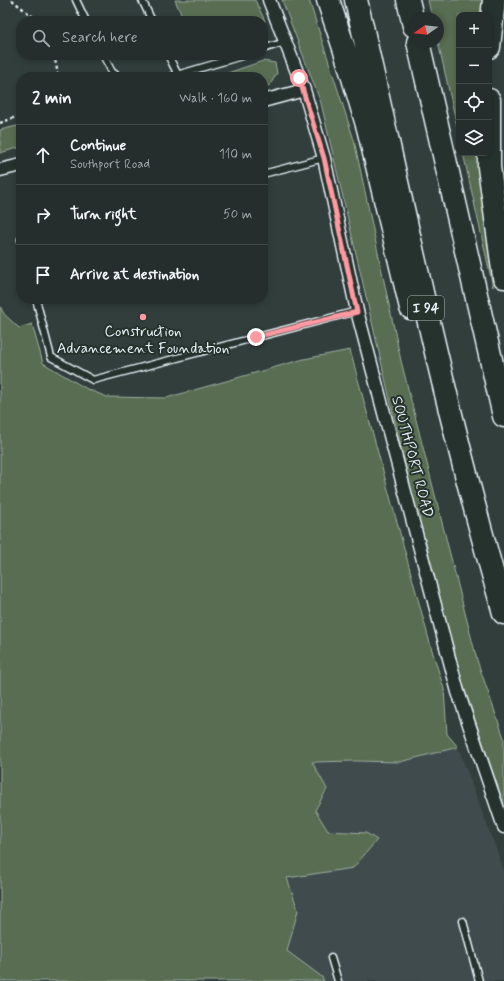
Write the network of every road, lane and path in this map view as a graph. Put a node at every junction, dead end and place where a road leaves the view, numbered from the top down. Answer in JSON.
{"nodes":[{"id":1,"x":12,"y":0,"type":"edge"},
{"id":2,"x":76,"y":0,"type":"edge"},
{"id":3,"x":142,"y":0,"type":"edge"},
{"id":4,"x":269,"y":0,"type":"edge"},
{"id":5,"x":328,"y":0,"type":"edge"},
{"id":6,"x":356,"y":0,"type":"edge"},
{"id":7,"x":408,"y":0,"type":"edge"},
{"id":8,"x":494,"y":0,"type":"edge"},
{"id":9,"x":411,"y":12,"type":"edge"},
{"id":10,"x":32,"y":16,"type":"edge"},
{"id":11,"x":84,"y":16,"type":"edge"},
{"id":12,"x":150,"y":16,"type":"edge"},
{"id":13,"x":492,"y":18,"type":"edge"},
{"id":14,"x":285,"y":42,"type":"junction"},
{"id":15,"x":268,"y":47,"type":"edge"},
{"id":16,"x":419,"y":48,"type":"edge"},
{"id":17,"x":55,"y":60,"type":"edge"},
{"id":18,"x":106,"y":60,"type":"edge"},
{"id":19,"x":170,"y":60,"type":"edge"},
{"id":20,"x":228,"y":60,"type":"edge"},
{"id":21,"x":58,"y":72,"type":"edge"},
{"id":22,"x":112,"y":72,"type":"edge"},
{"id":23,"x":176,"y":72,"type":"edge"},
{"id":24,"x":188,"y":72,"type":"edge"},
{"id":25,"x":304,"y":90,"type":"junction"},
{"id":26,"x":268,"y":100,"type":"edge"},
{"id":27,"x":16,"y":117,"type":"edge"},
{"id":28,"x":489,"y":120,"type":"edge"},
{"id":29,"x":0,"y":123,"type":"edge"},
{"id":30,"x":324,"y":158,"type":"junction"},
{"id":31,"x":16,"y":166,"type":"edge"},
{"id":32,"x":0,"y":170,"type":"edge"},
{"id":33,"x":268,"y":173,"type":"edge"},
{"id":34,"x":504,"y":277,"type":"edge"},
{"id":35,"x":37,"y":304,"type":"edge"},
{"id":36,"x":357,"y":312,"type":"junction"},
{"id":37,"x":447,"y":399,"type":"junction"},
{"id":38,"x":504,"y":416,"type":"edge"},
{"id":39,"x":504,"y":613,"type":"edge"},
{"id":40,"x":504,"y":827,"type":"edge"},
{"id":41,"x":462,"y":922,"type":"dead end"},
{"id":42,"x":332,"y":958,"type":"dead end"},
{"id":43,"x":338,"y":981,"type":"edge"},
{"id":44,"x":479,"y":981,"type":"edge"}],
"edges":[{"from":1,"to":10,"type":"path"},
{"from":2,"to":11,"type":"lane"},
{"from":3,"to":12,"type":"lane"},
{"from":4,"to":14,"type":"street","name":"SOUTHPORT ROAD"},
{"from":5,"to":37,"type":"highway"},
{"from":6,"to":37,"type":"highway","number":"I 94"},
{"from":7,"to":9,"type":"highway"},
{"from":8,"to":13,"type":"highway"},
{"from":14,"to":15,"type":"lane"},
{"from":14,"to":25,"type":"street","name":"SOUTHPORT ROAD"},
{"from":16,"to":38,"type":"highway"},
{"from":17,"to":21,"type":"path"},
{"from":18,"to":22,"type":"lane"},
{"from":19,"to":23,"type":"lane"},
{"from":20,"to":24,"type":"lane"},
{"from":25,"to":26,"type":"street"},
{"from":25,"to":30,"type":"street","name":"SOUTHPORT ROAD"},
{"from":27,"to":29,"type":"path"},
{"from":28,"to":34,"type":"highway"},
{"from":30,"to":33,"type":"lane"},
{"from":30,"to":36,"type":"street","name":"SOUTHPORT ROAD"},
{"from":31,"to":32,"type":"street"},
{"from":35,"to":36,"type":"lane"},
{"from":36,"to":40,"type":"street","name":"SOUTHPORT ROAD"},
{"from":37,"to":39,"type":"highway","number":"I 94"},
{"from":41,"to":44,"type":"lane"},
{"from":42,"to":43,"type":"lane"}]}
